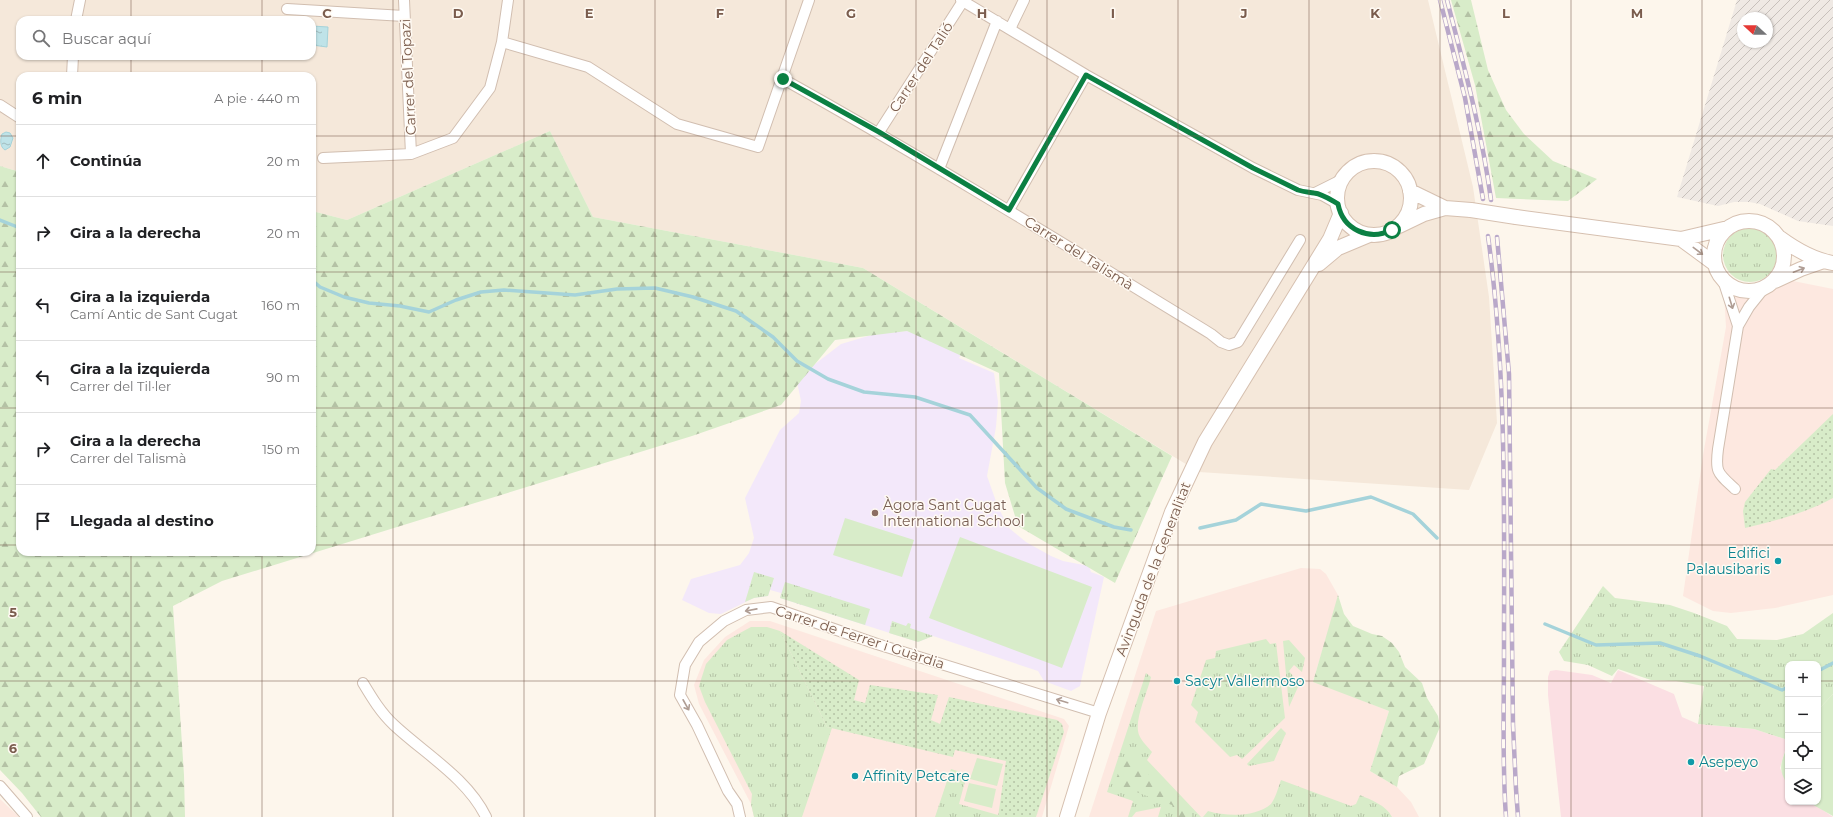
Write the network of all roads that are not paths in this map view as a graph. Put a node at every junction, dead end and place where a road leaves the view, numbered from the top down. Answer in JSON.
{"nodes":[{"id":1,"x":80,"y":0,"type":"edge"},
{"id":2,"x":404,"y":0,"type":"edge"},
{"id":3,"x":508,"y":0,"type":"edge"},
{"id":4,"x":809,"y":0,"type":"edge"},
{"id":5,"x":1024,"y":0,"type":"edge"},
{"id":6,"x":962,"y":1,"type":"edge"},
{"id":7,"x":287,"y":9,"type":"dead end"},
{"id":8,"x":77,"y":16,"type":"edge"},
{"id":9,"x":404,"y":16,"type":"junction"},
{"id":10,"x":997,"y":21,"type":"junction"},
{"id":11,"x":1010,"y":29,"type":"junction"},
{"id":12,"x":502,"y":42,"type":"junction"},
{"id":13,"x":73,"y":60,"type":"edge"},
{"id":14,"x":72,"y":72,"type":"edge"},
{"id":15,"x":1086,"y":75,"type":"junction"},
{"id":16,"x":783,"y":79,"type":"junction"},
{"id":17,"x":0,"y":105,"type":"edge"},
{"id":18,"x":16,"y":115,"type":"edge"},
{"id":19,"x":879,"y":132,"type":"junction"},
{"id":20,"x":411,"y":154,"type":"junction"},
{"id":21,"x":323,"y":158,"type":"dead end"},
{"id":22,"x":939,"y":169,"type":"junction"},
{"id":23,"x":1343,"y":179,"type":"junction"},
{"id":24,"x":1410,"y":191,"type":"junction"},
{"id":25,"x":1314,"y":193,"type":"junction"},
{"id":26,"x":1445,"y":208,"type":"junction"},
{"id":27,"x":1339,"y":209,"type":"junction"},
{"id":28,"x":1009,"y":210,"type":"junction"},
{"id":29,"x":1398,"y":226,"type":"junction"},
{"id":30,"x":1728,"y":228,"type":"junction"},
{"id":31,"x":1369,"y":235,"type":"junction"},
{"id":32,"x":1681,"y":238,"type":"junction"},
{"id":33,"x":1780,"y":238,"type":"junction"},
{"id":34,"x":1300,"y":240,"type":"dead end"},
{"id":35,"x":1829,"y":262,"type":"edge"},
{"id":36,"x":1715,"y":264,"type":"junction"},
{"id":37,"x":1309,"y":274,"type":"junction"},
{"id":38,"x":1723,"y":280,"type":"junction"},
{"id":39,"x":1770,"y":284,"type":"junction"},
{"id":40,"x":1738,"y":326,"type":"junction"},
{"id":41,"x":1735,"y":489,"type":"dead end"},
{"id":42,"x":363,"y":683,"type":"dead end"},
{"id":43,"x":1099,"y":713,"type":"junction"},
{"id":44,"x":0,"y":786,"type":"edge"},
{"id":45,"x":27,"y":817,"type":"edge"},
{"id":46,"x":486,"y":817,"type":"edge"},
{"id":47,"x":740,"y":817,"type":"edge"},
{"id":48,"x":1067,"y":817,"type":"edge"}],
"edges":[{"from":1,"to":8,"type":"street"},
{"from":2,"to":9,"type":"street","name":"Carrer del Topazi"},
{"from":3,"to":12,"type":"street"},
{"from":4,"to":16,"type":"street"},
{"from":5,"to":11,"type":"street"},
{"from":6,"to":10,"type":"street"},
{"from":6,"to":19,"type":"street","name":"Carrer del Talió"},
{"from":7,"to":9,"type":"street"},
{"from":9,"to":20,"type":"street","name":"Carrer del Topazi"},
{"from":10,"to":11,"type":"street"},
{"from":10,"to":22,"type":"street"},
{"from":11,"to":15,"type":"street"},
{"from":12,"to":16,"type":"street"},
{"from":12,"to":20,"type":"street"},
{"from":13,"to":14,"type":"street"},
{"from":15,"to":25,"type":"street"},
{"from":15,"to":28,"type":"street"},
{"from":16,"to":19,"type":"street","name":"Carrer del Talismà"},
{"from":17,"to":18,"type":"street"},
{"from":19,"to":22,"type":"street","name":"Carrer del Talismà"},
{"from":20,"to":21,"type":"street"},
{"from":22,"to":28,"type":"street","name":"Carrer del Talismà"},
{"from":23,"to":24,"type":"street"},
{"from":23,"to":25,"type":"street"},
{"from":23,"to":27,"type":"street"},
{"from":24,"to":26,"type":"street"},
{"from":24,"to":29,"type":"street"},
{"from":25,"to":27,"type":"street"},
{"from":26,"to":29,"type":"street"},
{"from":26,"to":32,"type":"street","bridge":true},
{"from":27,"to":31,"type":"street"},
{"from":27,"to":37,"type":"street","name":"Avinguda de la Generalitat"},
{"from":28,"to":34,"type":"street","name":"Carrer del Talismà"},
{"from":29,"to":31,"type":"street"},
{"from":30,"to":32,"type":"street"},
{"from":30,"to":33,"type":"street"},
{"from":30,"to":36,"type":"street"},
{"from":31,"to":37,"type":"street","name":"Avinguda de la Generalitat"},
{"from":32,"to":36,"type":"street","one_way":true},
{"from":33,"to":35,"type":"street"},
{"from":33,"to":39,"type":"street"},
{"from":39,"to":35,"type":"street","one_way":true},
{"from":36,"to":38,"type":"street"},
{"from":37,"to":43,"type":"street","name":"Avinguda de la Generalitat"},
{"from":38,"to":39,"type":"street"},
{"from":38,"to":40,"type":"street","one_way":true},
{"from":39,"to":40,"type":"street"},
{"from":40,"to":41,"type":"street"},
{"from":42,"to":46,"type":"street"},
{"from":43,"to":47,"type":"street","name":"Carrer de Ferrer i Guàrdia","one_way":true},
{"from":43,"to":48,"type":"street","name":"Avinguda de la Generalitat"},
{"from":44,"to":45,"type":"street"}]}
